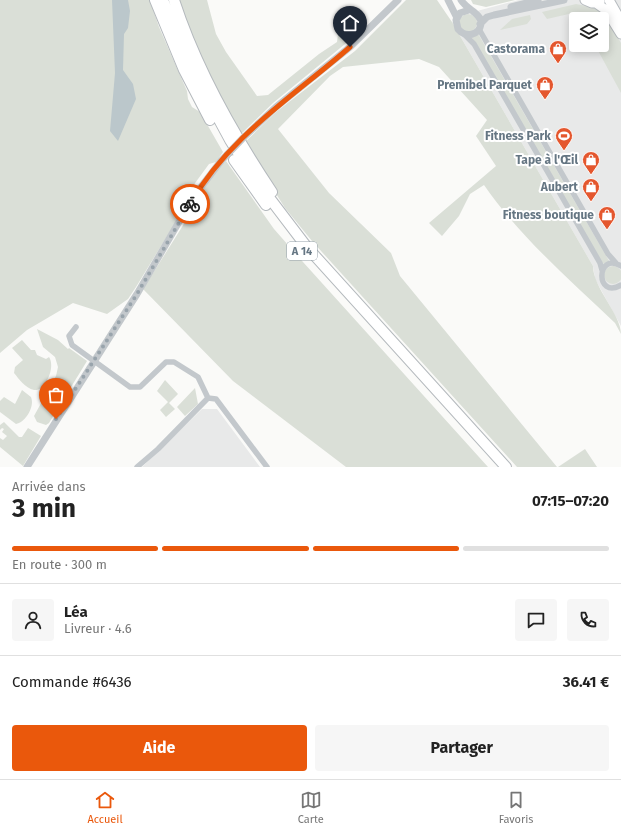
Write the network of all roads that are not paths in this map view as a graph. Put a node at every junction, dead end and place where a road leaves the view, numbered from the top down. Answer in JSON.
{"nodes":[{"id":1,"x":156,"y":0,"type":"edge"},
{"id":2,"x":164,"y":0,"type":"edge"},
{"id":3,"x":174,"y":0,"type":"edge"},
{"id":4,"x":398,"y":0,"type":"edge"},
{"id":5,"x":448,"y":0,"type":"edge"},
{"id":6,"x":461,"y":0,"type":"edge"},
{"id":7,"x":538,"y":0,"type":"edge"},
{"id":8,"x":564,"y":0,"type":"edge"},
{"id":9,"x":585,"y":0,"type":"edge"},
{"id":10,"x":609,"y":0,"type":"edge"},
{"id":11,"x":600,"y":2,"type":"edge"},
{"id":12,"x":472,"y":11,"type":"junction"},
{"id":13,"x":457,"y":18,"type":"junction"},
{"id":14,"x":621,"y":21,"type":"edge"},
{"id":15,"x":480,"y":27,"type":"junction"},
{"id":16,"x":464,"y":34,"type":"junction"},
{"id":17,"x":621,"y":34,"type":"edge"},
{"id":18,"x":319,"y":261,"type":"junction"},
{"id":19,"x":619,"y":264,"type":"edge"},
{"id":20,"x":602,"y":270,"type":"junction"},
{"id":21,"x":621,"y":285,"type":"edge"},
{"id":22,"x":76,"y":327,"type":"dead end"},
{"id":23,"x":94,"y":360,"type":"junction"},
{"id":24,"x":208,"y":398,"type":"junction"},
{"id":25,"x":27,"y":467,"type":"edge"},
{"id":26,"x":138,"y":467,"type":"edge"},
{"id":27,"x":268,"y":467,"type":"edge"},
{"id":28,"x":497,"y":467,"type":"edge"},
{"id":29,"x":506,"y":467,"type":"edge"}],
"edges":[{"from":1,"to":28,"type":"highway","number":"A 14"},
{"from":2,"to":18,"type":"highway","number":"A 14"},
{"from":3,"to":18,"type":"highway"},
{"from":4,"to":23,"type":"street","bridge":true},
{"from":5,"to":13,"type":"street"},
{"from":6,"to":12,"type":"street"},
{"from":7,"to":12,"type":"street"},
{"from":8,"to":15,"type":"street"},
{"from":9,"to":11,"type":"main road"},
{"from":10,"to":14,"type":"main road"},
{"from":11,"to":17,"type":"main road"},
{"from":12,"to":13,"type":"street"},
{"from":12,"to":15,"type":"street"},
{"from":13,"to":16,"type":"street"},
{"from":15,"to":16,"type":"street"},
{"from":15,"to":19,"type":"street"},
{"from":16,"to":20,"type":"street"},
{"from":18,"to":29,"type":"highway","number":"A 14"},
{"from":19,"to":20,"type":"street"},
{"from":20,"to":21,"type":"street"},
{"from":22,"to":23,"type":"street"},
{"from":23,"to":24,"type":"street"},
{"from":23,"to":25,"type":"street"},
{"from":24,"to":26,"type":"street"},
{"from":24,"to":27,"type":"street"}]}
